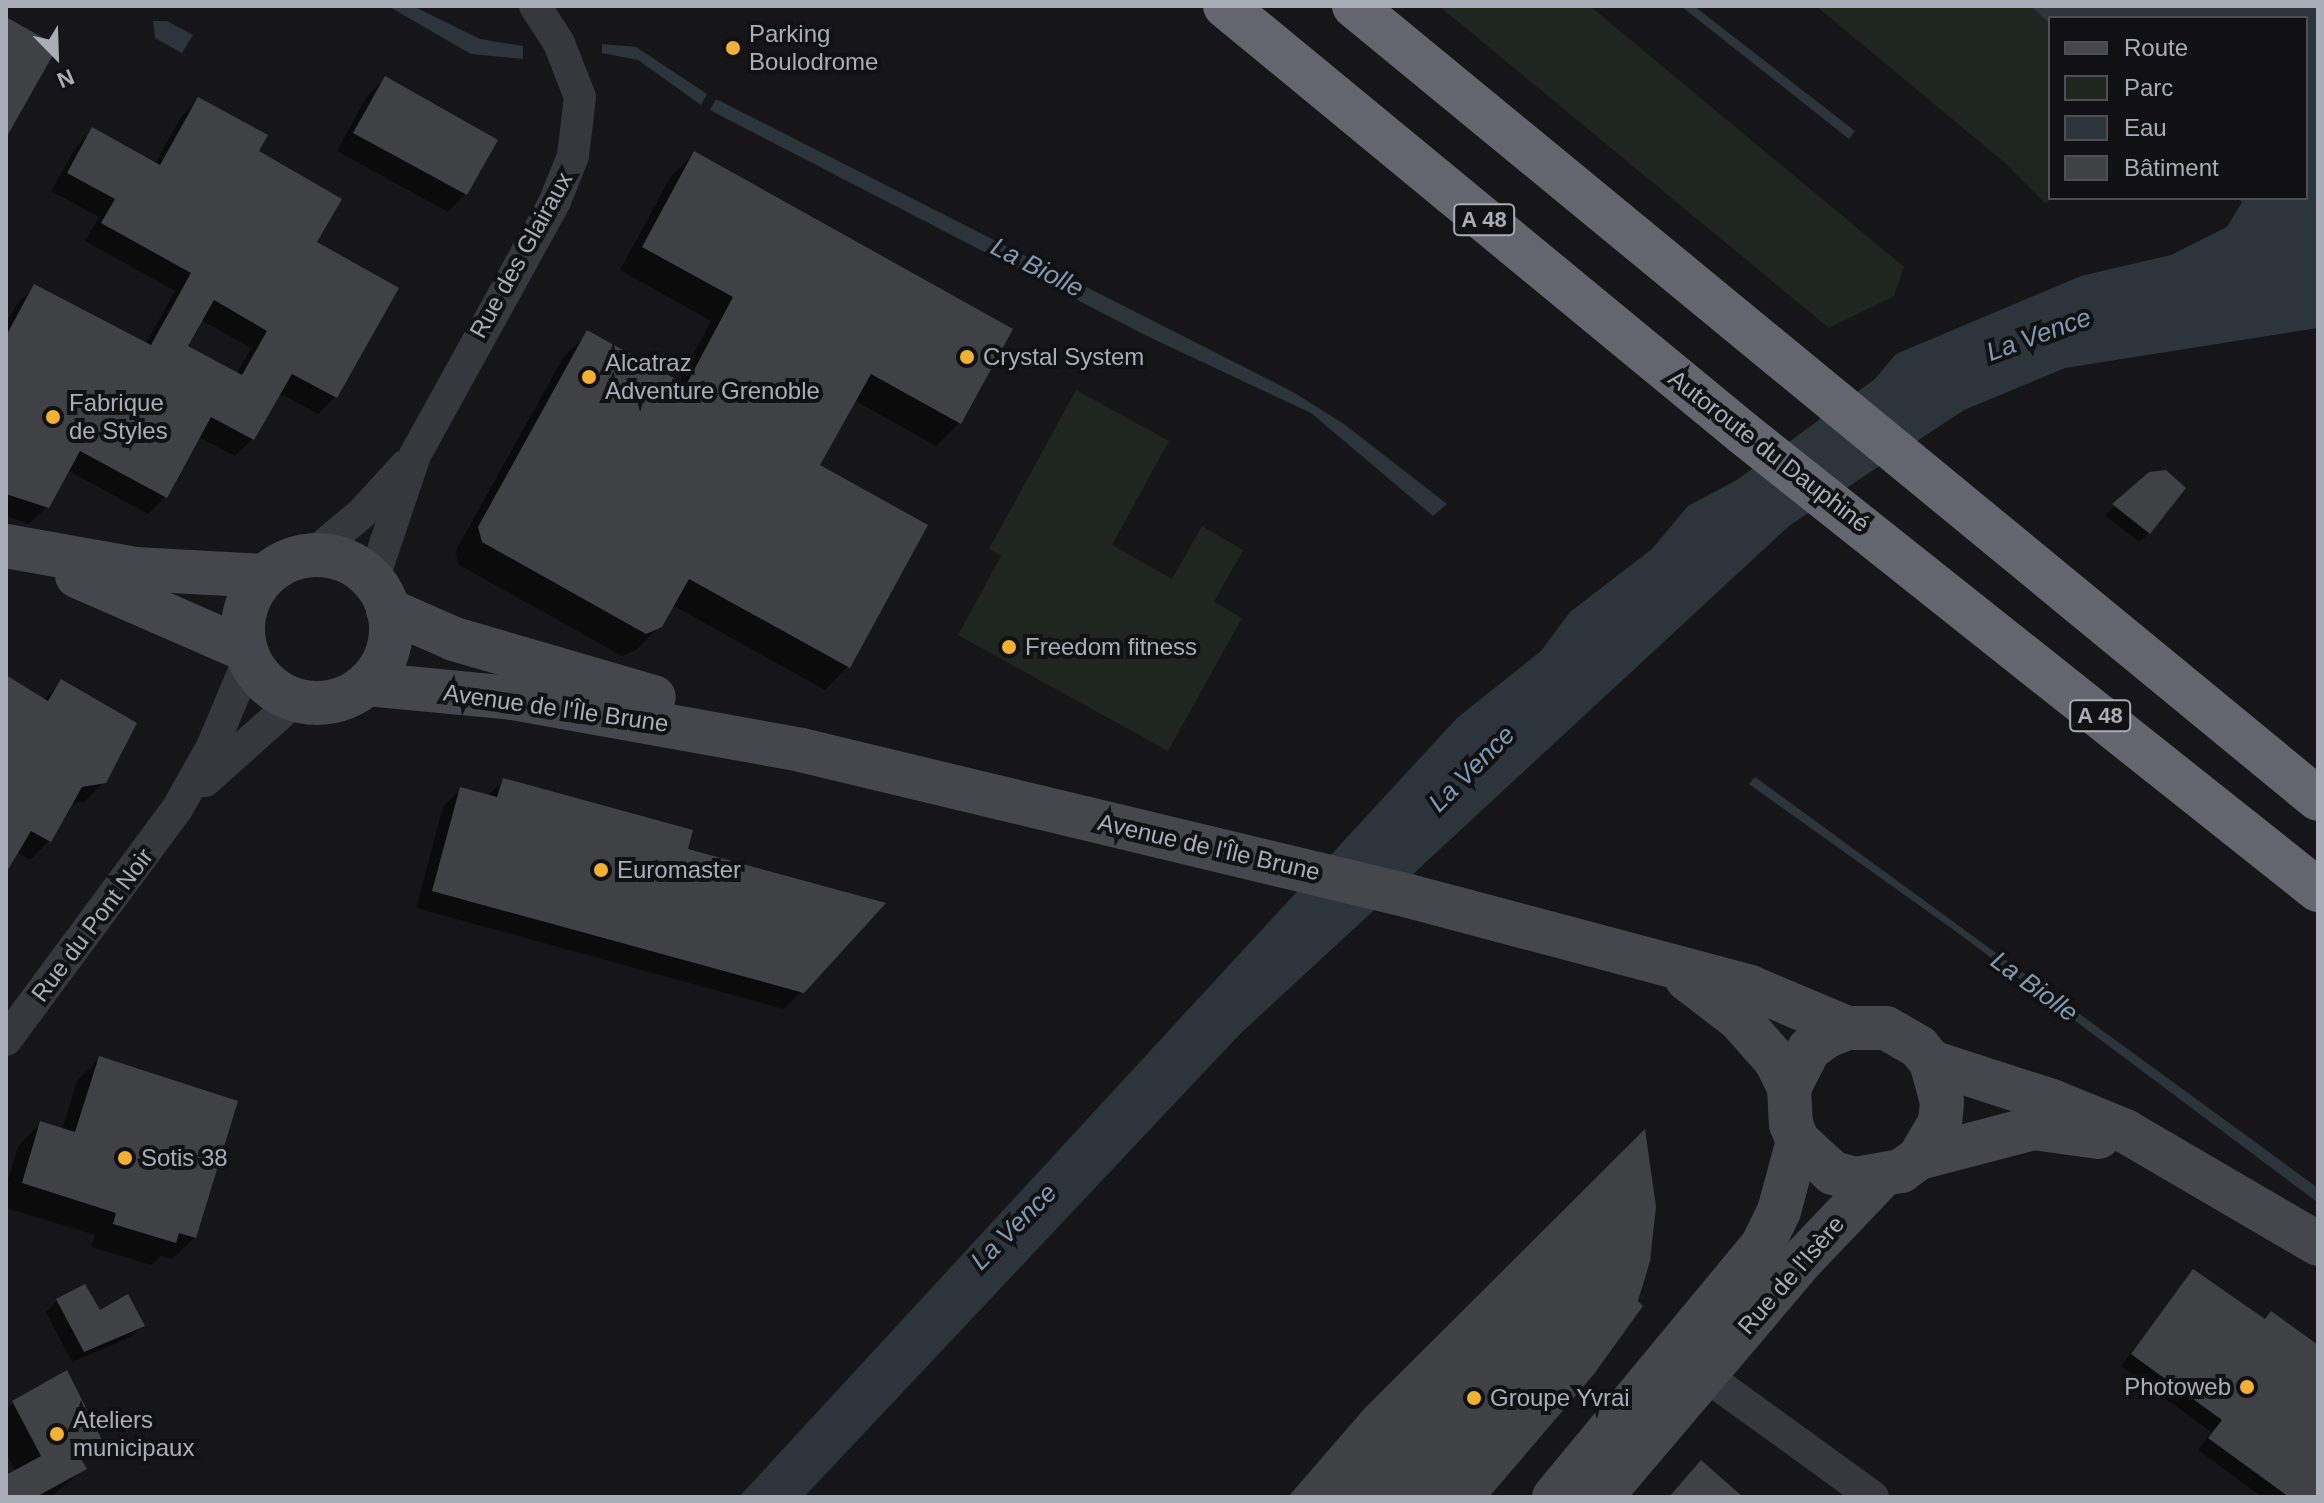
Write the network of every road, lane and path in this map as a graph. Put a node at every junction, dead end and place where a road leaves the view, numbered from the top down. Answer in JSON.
{"nodes":[{"id":1,"x":535,"y":6,"type":"edge"},
{"id":2,"x":1225,"y":6,"type":"edge"},
{"id":3,"x":1354,"y":6,"type":"edge"},
{"id":4,"x":415,"y":455,"type":"junction"},
{"id":5,"x":9,"y":547,"type":"edge"},
{"id":6,"x":312,"y":555,"type":"junction"},
{"id":7,"x":264,"y":576,"type":"junction"},
{"id":8,"x":381,"y":595,"type":"junction"},
{"id":9,"x":246,"y":653,"type":"junction"},
{"id":10,"x":367,"y":684,"type":"junction"},
{"id":11,"x":296,"y":700,"type":"junction"},
{"id":12,"x":744,"y":737,"type":"junction"},
{"id":13,"x":2318,"y":799,"type":"edge"},
{"id":14,"x":177,"y":809,"type":"junction"},
{"id":15,"x":2318,"y":890,"type":"edge"},
{"id":16,"x":1672,"y":968,"type":"junction"},
{"id":17,"x":1847,"y":1028,"type":"junction"},
{"id":18,"x":6,"y":1040,"type":"edge"},
{"id":19,"x":1931,"y":1062,"type":"junction"},
{"id":20,"x":1789,"y":1088,"type":"junction"},
{"id":21,"x":1798,"y":1141,"type":"junction"},
{"id":22,"x":1919,"y":1158,"type":"junction"},
{"id":23,"x":2173,"y":1158,"type":"junction"},
{"id":24,"x":1880,"y":1178,"type":"junction"},
{"id":25,"x":2318,"y":1244,"type":"edge"},
{"id":26,"x":1691,"y":1364,"type":"junction"},
{"id":27,"x":1554,"y":1497,"type":"edge"},
{"id":28,"x":1601,"y":1497,"type":"edge"},
{"id":29,"x":1873,"y":1497,"type":"edge"}],
"edges":[{"from":1,"to":4,"type":"street","name":"Rue des Glairaux"},
{"from":2,"to":15,"type":"highway","name":"Autoroute du Dauphiné","number":"A 48"},
{"from":3,"to":13,"type":"highway"},
{"from":4,"to":6,"type":"street","name":"Rue des Glairaux"},
{"from":4,"to":8,"type":"street","name":"Rue des Glairaux"},
{"from":5,"to":7,"type":"street"},
{"from":5,"to":9,"type":"street"},
{"from":6,"to":7,"type":"street"},
{"from":6,"to":8,"type":"street"},
{"from":7,"to":9,"type":"street"},
{"from":8,"to":10,"type":"street"},
{"from":8,"to":12,"type":"street","name":"Avenue de l'Île Brune"},
{"from":9,"to":11,"type":"street"},
{"from":9,"to":14,"type":"street","name":"Rue du Pont Noir"},
{"from":10,"to":11,"type":"street"},
{"from":10,"to":12,"type":"street","name":"Avenue de l'Île Brune"},
{"from":11,"to":14,"type":"street","name":"Rue du Pont Noir"},
{"from":12,"to":16,"type":"street","name":"Avenue de l'Île Brune"},
{"from":14,"to":18,"type":"street","name":"Rue du Pont Noir"},
{"from":16,"to":17,"type":"street","name":"Avenue de l'Île Brune"},
{"from":16,"to":20,"type":"street","name":"Avenue de l'Île Brune"},
{"from":17,"to":19,"type":"street"},
{"from":17,"to":20,"type":"street"},
{"from":19,"to":22,"type":"street"},
{"from":19,"to":23,"type":"street"},
{"from":20,"to":21,"type":"street"},
{"from":21,"to":24,"type":"street"},
{"from":21,"to":26,"type":"street","name":"Rue de l'Isère"},
{"from":22,"to":23,"type":"street"},
{"from":22,"to":24,"type":"street"},
{"from":23,"to":25,"type":"street"},
{"from":24,"to":26,"type":"street","name":"Rue de l'Isère"},
{"from":26,"to":27,"type":"street","name":"Rue de l'Isère"},
{"from":26,"to":28,"type":"street","name":"Rue de l'Isère"},
{"from":26,"to":29,"type":"street"}]}
